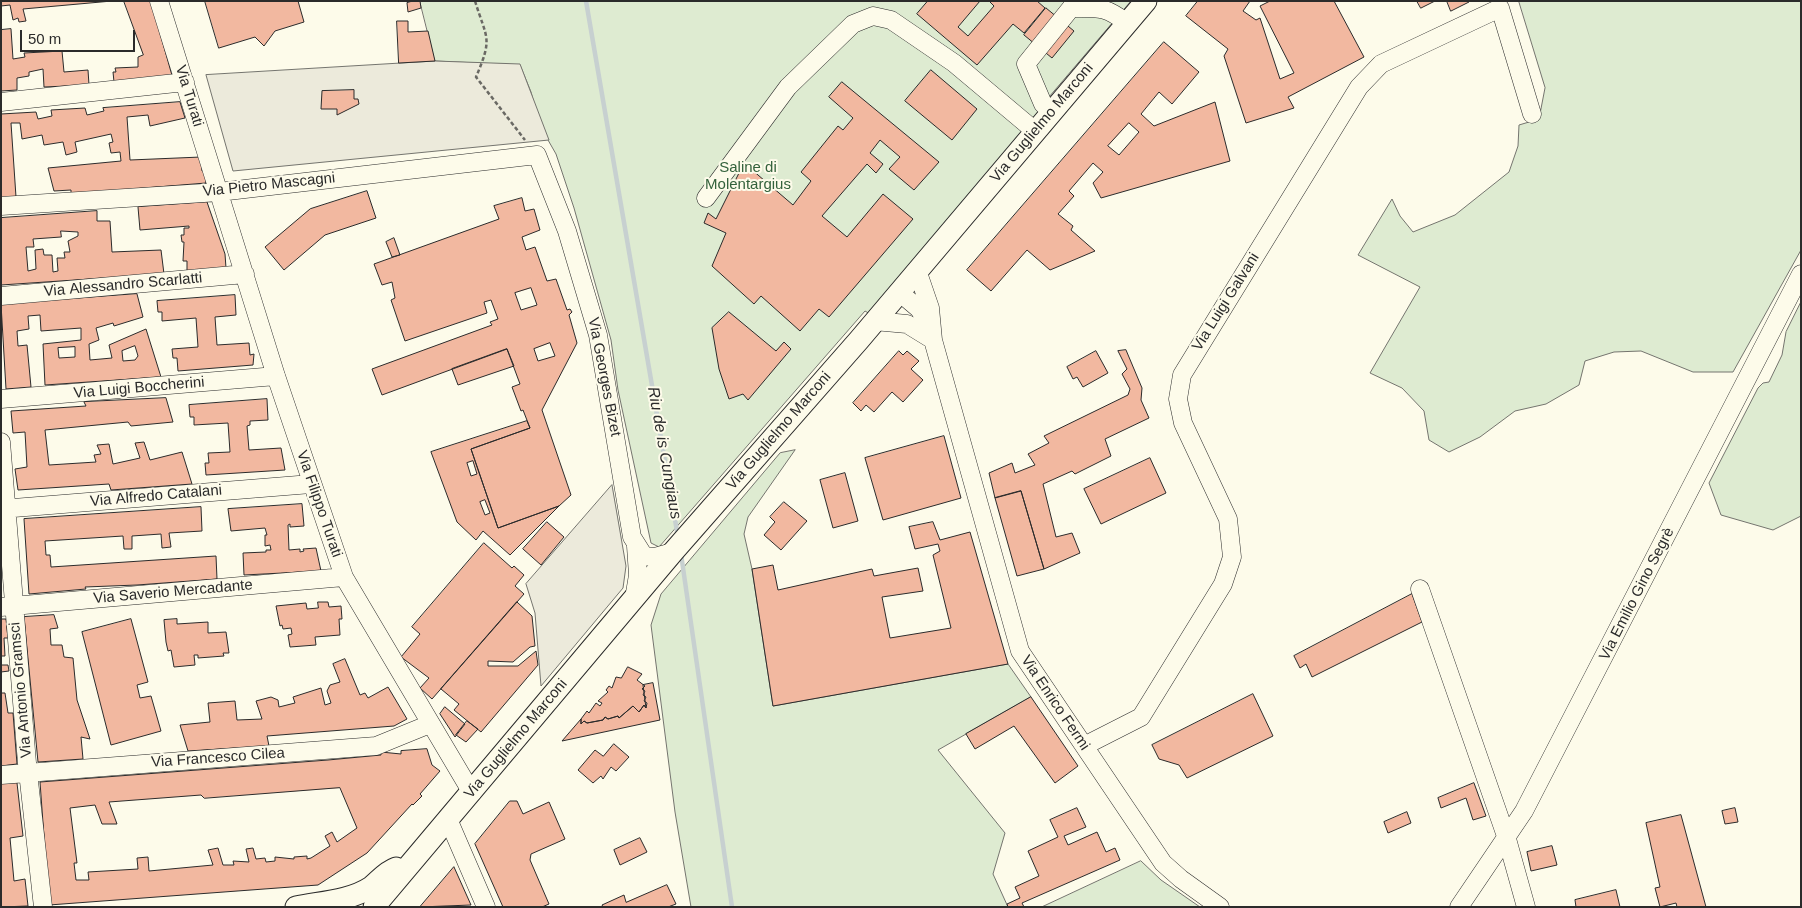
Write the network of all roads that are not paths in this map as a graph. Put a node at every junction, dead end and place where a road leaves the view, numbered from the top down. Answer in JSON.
{"nodes":[{"id":1,"x":159,"y":1,"type":"edge"},
{"id":2,"x":1146,"y":1,"type":"edge"},
{"id":3,"x":1499,"y":5,"type":"edge"},
{"id":4,"x":1127,"y":23,"type":"junction"},
{"id":5,"x":184,"y":82,"type":"junction"},
{"id":6,"x":1,"y":102,"type":"edge"},
{"id":7,"x":1052,"y":112,"type":"junction"},
{"id":8,"x":1532,"y":114,"type":"dead end"},
{"id":9,"x":1035,"y":131,"type":"junction"},
{"id":10,"x":536,"y":155,"type":"joint"},
{"id":11,"x":219,"y":192,"type":"junction"},
{"id":12,"x":706,"y":198,"type":"dead end"},
{"id":13,"x":1,"y":206,"type":"edge"},
{"id":14,"x":917,"y":270,"type":"junction"},
{"id":15,"x":245,"y":274,"type":"junction"},
{"id":16,"x":1801,"y":274,"type":"edge"},
{"id":17,"x":898,"y":292,"type":"junction"},
{"id":18,"x":1,"y":296,"type":"edge"},
{"id":19,"x":874,"y":321,"type":"junction"},
{"id":20,"x":932,"y":335,"type":"junction"},
{"id":21,"x":276,"y":376,"type":"junction"},
{"id":22,"x":1,"y":399,"type":"edge"},
{"id":23,"x":1,"y":442,"type":"edge"},
{"id":24,"x":311,"y":484,"type":"junction"},
{"id":25,"x":4,"y":509,"type":"edge"},
{"id":26,"x":636,"y":546,"type":"junction"},
{"id":27,"x":664,"y":554,"type":"junction"},
{"id":28,"x":344,"y":578,"type":"junction"},
{"id":29,"x":1420,"y":589,"type":"dead end"},
{"id":30,"x":639,"y":593,"type":"junction"},
{"id":31,"x":8,"y":606,"type":"edge"},
{"id":32,"x":430,"y":724,"type":"junction"},
{"id":33,"x":1084,"y":746,"type":"junction"},
{"id":34,"x":28,"y":772,"type":"junction"},
{"id":35,"x":1,"y":775,"type":"edge"},
{"id":36,"x":472,"y":793,"type":"junction"},
{"id":37,"x":448,"y":820,"type":"junction"},
{"id":38,"x":1507,"y":839,"type":"junction"},
{"id":39,"x":412,"y":861,"type":"junction"},
{"id":40,"x":43,"y":907,"type":"edge"},
{"id":41,"x":296,"y":907,"type":"edge"},
{"id":42,"x":357,"y":907,"type":"edge"},
{"id":43,"x":374,"y":907,"type":"edge"},
{"id":44,"x":486,"y":907,"type":"edge"},
{"id":45,"x":1220,"y":907,"type":"edge"},
{"id":46,"x":1459,"y":907,"type":"edge"},
{"id":47,"x":1526,"y":907,"type":"edge"}],
"edges":[{"from":1,"to":5,"type":"street","name":"Via Turati"},
{"from":2,"to":4,"type":"main road","name":"Via Guglielmo Marconi"},
{"from":3,"to":8,"type":"street","name":"Via Luigi Galvani"},
{"from":3,"to":33,"type":"street","name":"Via Luigi Galvani"},
{"from":4,"to":7,"type":"main road","name":"Via Guglielmo Marconi"},
{"from":4,"to":7,"type":"street"},
{"from":5,"to":6,"type":"street"},
{"from":5,"to":11,"type":"street","name":"Via Turati"},
{"from":7,"to":9,"type":"main road","name":"Via Guglielmo Marconi"},
{"from":9,"to":12,"type":"street"},
{"from":9,"to":14,"type":"main road","name":"Via Guglielmo Marconi"},
{"from":10,"to":11,"type":"street","name":"Via Pietro Mascagni"},
{"from":10,"to":26,"type":"street","name":"Via Georges Bizet"},
{"from":11,"to":13,"type":"street","name":"Via Pietro Mascagni"},
{"from":11,"to":15,"type":"street","name":"Via Filippo Turati"},
{"from":14,"to":17,"type":"main road","name":"Via Guglielmo Marconi"},
{"from":14,"to":20,"type":"street","name":"Via Enrico Fermi"},
{"from":15,"to":18,"type":"street","name":"Via Alessandro Scarlatti"},
{"from":15,"to":21,"type":"street","name":"Via Filippo Turati"},
{"from":16,"to":38,"type":"street","name":"Via Emilio Gino Segrè"},
{"from":17,"to":19,"type":"main road","name":"Via Guglielmo Marconi"},
{"from":17,"to":20,"type":"street"},
{"from":19,"to":20,"type":"street"},
{"from":19,"to":27,"type":"main road","name":"Via Guglielmo Marconi"},
{"from":20,"to":33,"type":"street","name":"Via Enrico Fermi"},
{"from":21,"to":22,"type":"street","name":"Via Luigi Boccherini"},
{"from":21,"to":24,"type":"street","name":"Via Filippo Turati"},
{"from":23,"to":25,"type":"street","name":"Via Antonio Gramsci"},
{"from":24,"to":25,"type":"street","name":"Via Alfredo Catalani"},
{"from":24,"to":28,"type":"street","name":"Via Filippo Turati"},
{"from":25,"to":31,"type":"street","name":"Via Antonio Gramsci"},
{"from":26,"to":27,"type":"street"},
{"from":26,"to":30,"type":"street","name":"Via Georges Bizet"},
{"from":27,"to":30,"type":"main road","name":"Via Guglielmo Marconi"},
{"from":28,"to":31,"type":"street","name":"Via Saverio Mercadante"},
{"from":28,"to":32,"type":"street","name":"Via Filippo Turati"},
{"from":29,"to":38,"type":"street"},
{"from":30,"to":36,"type":"main road","name":"Via Guglielmo Marconi"},
{"from":31,"to":34,"type":"street","name":"Via Antonio Gramsci"},
{"from":32,"to":34,"type":"street","name":"Via Francesco Cilea"},
{"from":32,"to":36,"type":"street","name":"Via Filippo Turati"},
{"from":33,"to":45,"type":"street","name":"Via Enrico Fermi"},
{"from":34,"to":35,"type":"street","name":"Via Francesco Cilea"},
{"from":34,"to":40,"type":"street","name":"Via Antonio Gramsci"},
{"from":36,"to":37,"type":"main road","name":"Via Guglielmo Marconi"},
{"from":37,"to":39,"type":"main road","name":"Via Guglielmo Marconi"},
{"from":37,"to":44,"type":"street"},
{"from":38,"to":46,"type":"street","name":"Via Emilio Gino Segrè"},
{"from":38,"to":47,"type":"street"},
{"from":39,"to":41,"type":"main road"},
{"from":39,"to":42,"type":"main road","name":"Via Guglielmo Marconi"},
{"from":39,"to":43,"type":"main road","name":"Via Guglielmo Marconi"}]}
